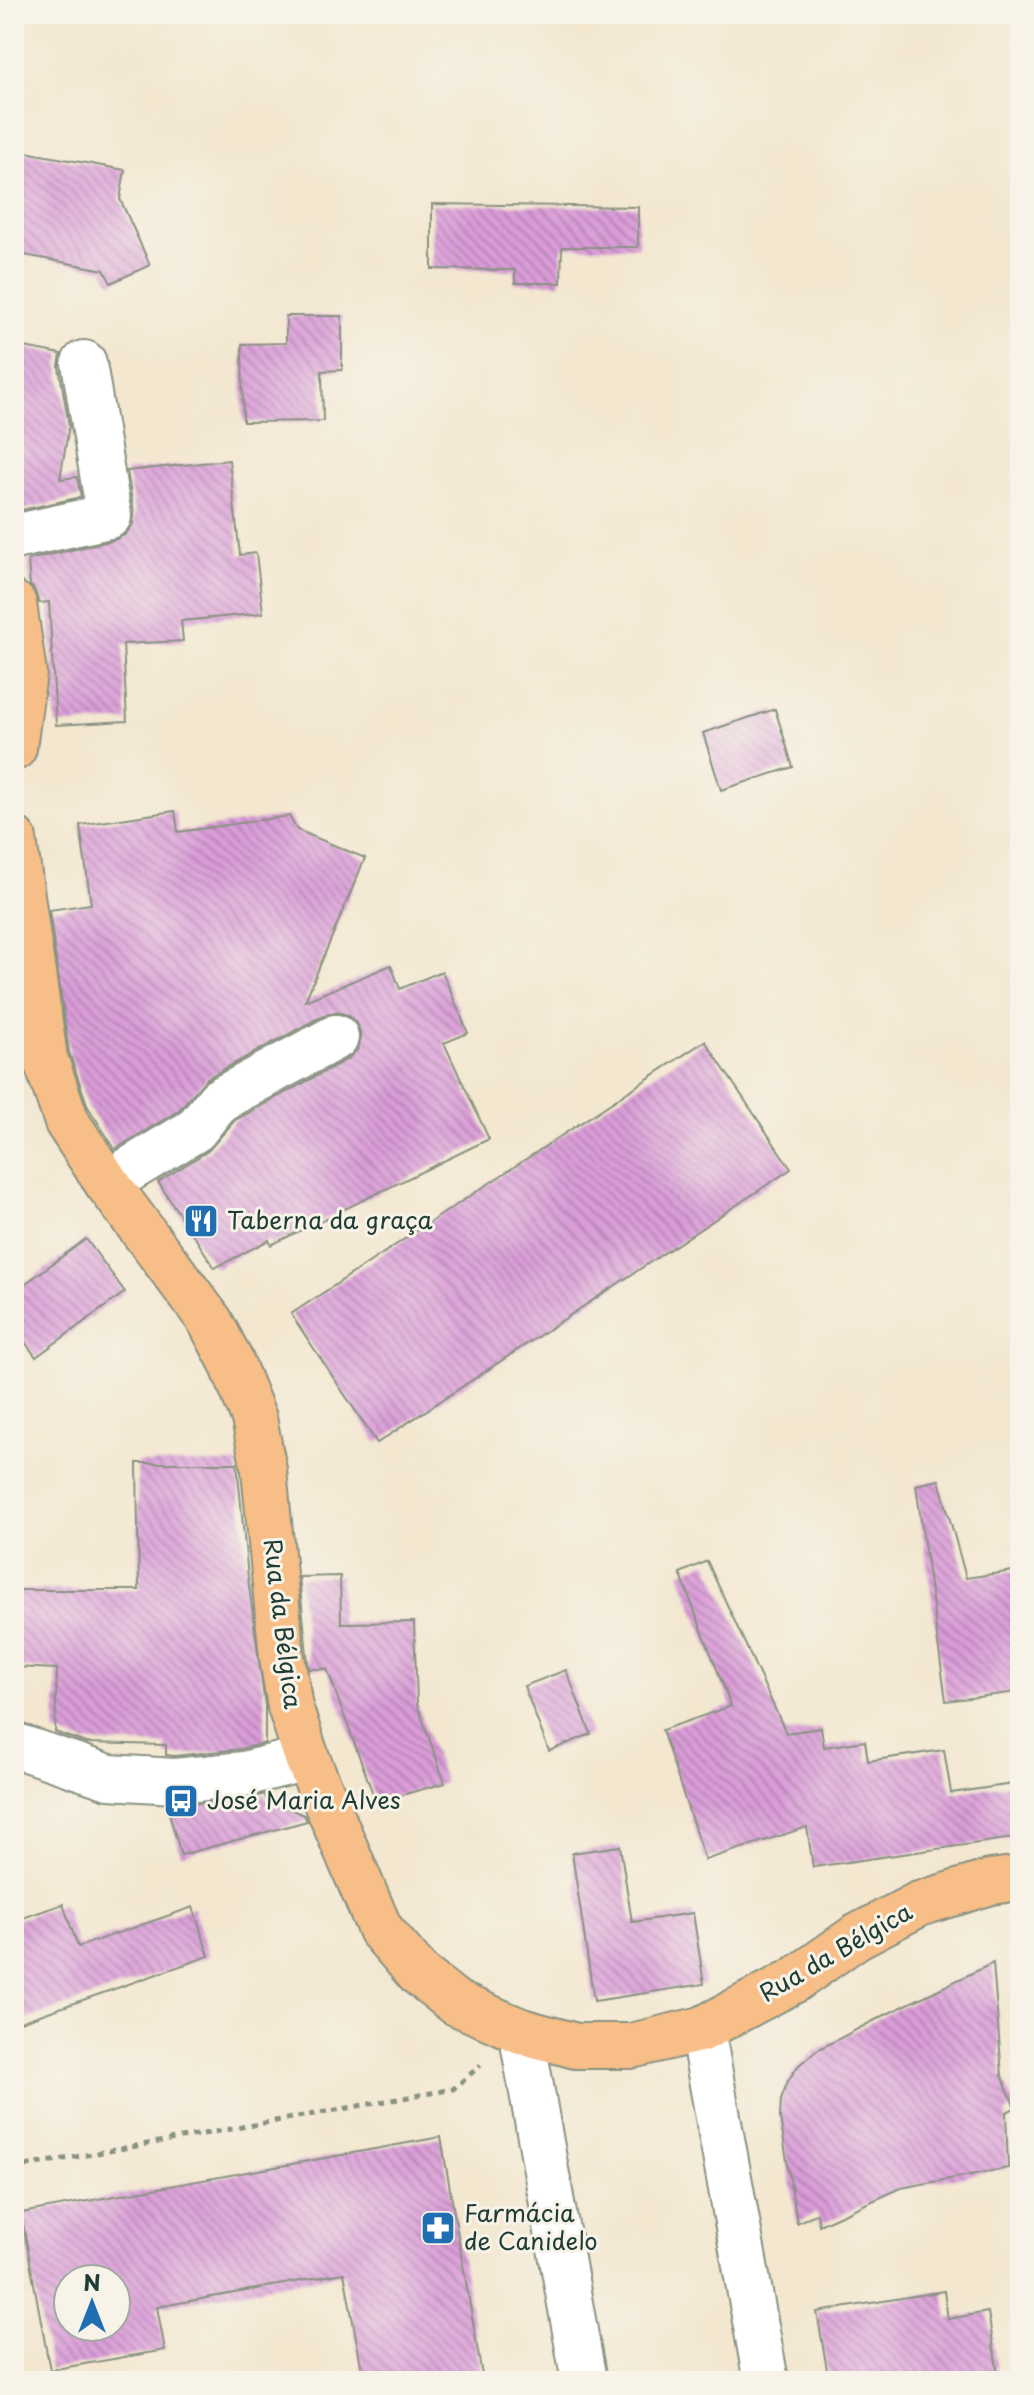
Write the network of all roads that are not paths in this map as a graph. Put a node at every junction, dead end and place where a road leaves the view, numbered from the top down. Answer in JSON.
{"nodes":[{"id":1,"x":84,"y":363,"type":"dead end"},
{"id":2,"x":14,"y":537,"type":"edge"},
{"id":3,"x":14,"y":604,"type":"edge"},
{"id":4,"x":14,"y":748,"type":"edge"},
{"id":5,"x":14,"y":839,"type":"edge"},
{"id":6,"x":336,"y":1037,"type":"dead end"},
{"id":7,"x":107,"y":1183,"type":"junction"},
{"id":8,"x":14,"y":1745,"type":"edge"},
{"id":9,"x":307,"y":1758,"type":"junction"},
{"id":10,"x":1020,"y":1878,"type":"edge"},
{"id":11,"x":702,"y":2029,"type":"junction"},
{"id":12,"x":521,"y":2031,"type":"junction"},
{"id":13,"x":584,"y":2381,"type":"edge"},
{"id":14,"x":766,"y":2381,"type":"edge"}],
"edges":[{"from":1,"to":2,"type":"street"},
{"from":3,"to":4,"type":"main road"},
{"from":5,"to":7,"type":"main road","name":"Rua da Bélgica"},
{"from":6,"to":7,"type":"street"},
{"from":7,"to":9,"type":"main road","name":"Rua da Bélgica"},
{"from":8,"to":9,"type":"street"},
{"from":9,"to":12,"type":"main road","name":"Rua da Bélgica"},
{"from":10,"to":11,"type":"main road","name":"Rua da Bélgica"},
{"from":11,"to":12,"type":"main road","name":"Rua da Bélgica"},
{"from":11,"to":14,"type":"street"},
{"from":12,"to":13,"type":"street"}]}
